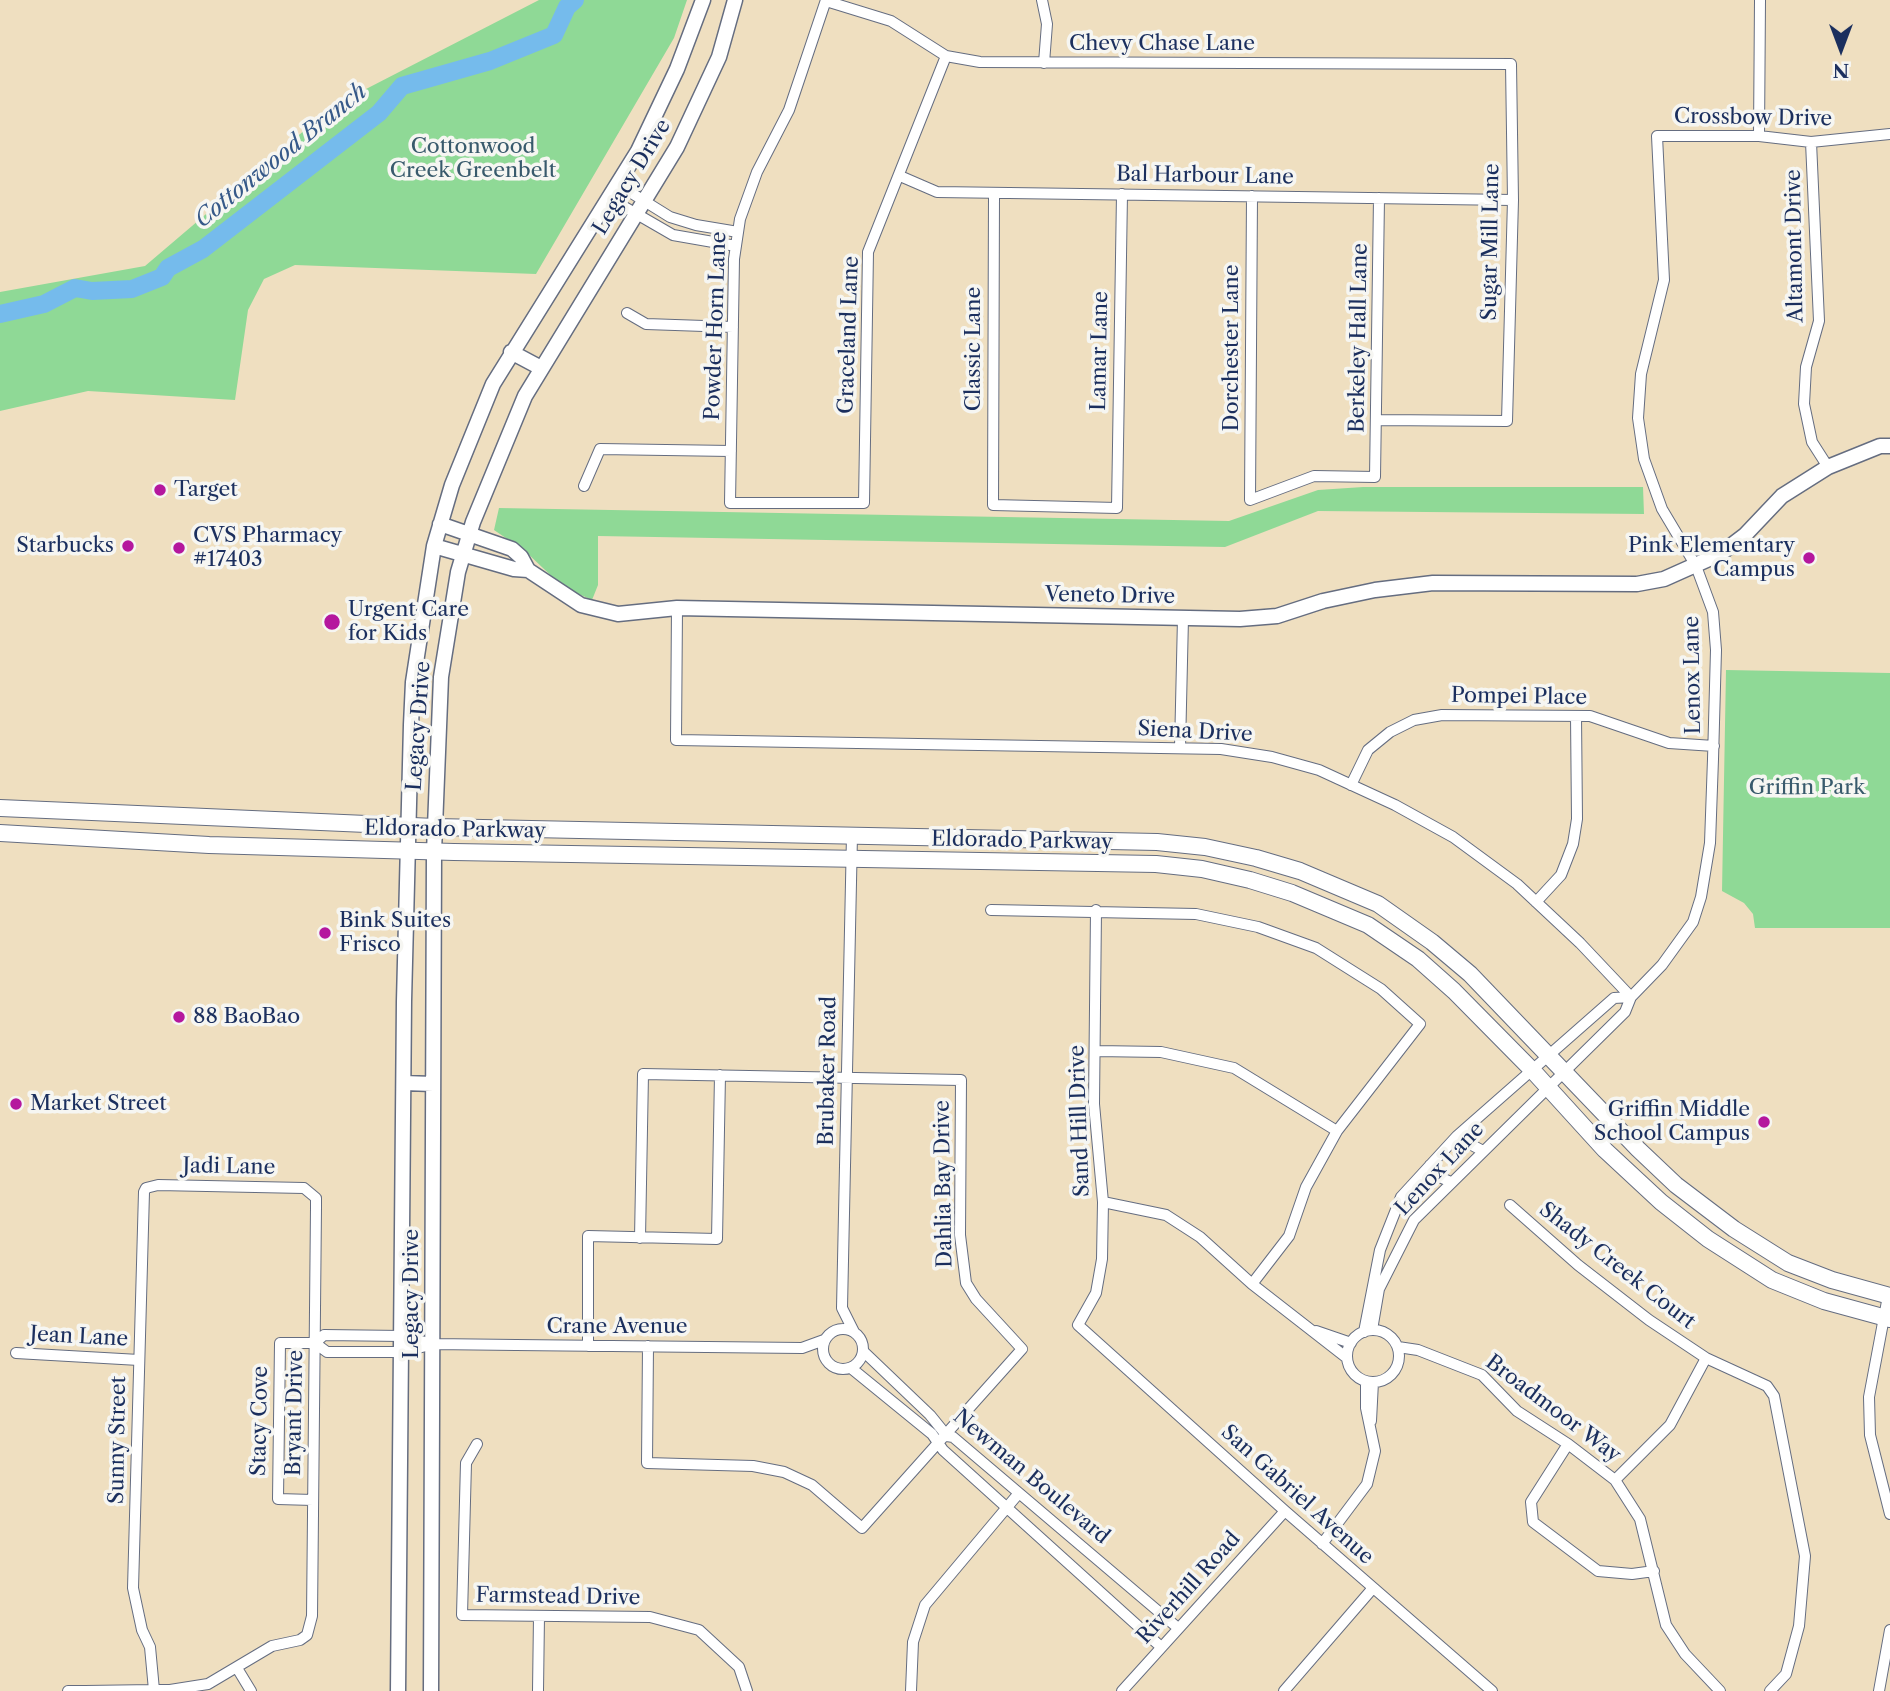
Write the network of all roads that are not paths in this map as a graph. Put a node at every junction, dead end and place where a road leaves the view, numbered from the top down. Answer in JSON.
{"nodes":[{"id":1,"x":703,"y":0,"type":"edge"},
{"id":2,"x":735,"y":0,"type":"edge"},
{"id":3,"x":826,"y":0,"type":"edge"},
{"id":4,"x":1042,"y":0,"type":"edge"},
{"id":5,"x":1760,"y":0,"type":"edge"},
{"id":6,"x":946,"y":56,"type":"junction"},
{"id":7,"x":1044,"y":62,"type":"junction"},
{"id":8,"x":1511,"y":64,"type":"joint"},
{"id":9,"x":1890,"y":134,"type":"edge"},
{"id":10,"x":1657,"y":135,"type":"joint"},
{"id":11,"x":1759,"y":136,"type":"junction"},
{"id":12,"x":1811,"y":142,"type":"junction"},
{"id":13,"x":900,"y":176,"type":"junction"},
{"id":14,"x":617,"y":184,"type":"junction"},
{"id":15,"x":994,"y":192,"type":"junction"},
{"id":16,"x":1122,"y":194,"type":"junction"},
{"id":17,"x":1252,"y":196,"type":"junction"},
{"id":18,"x":608,"y":198,"type":"junction"},
{"id":19,"x":1379,"y":198,"type":"junction"},
{"id":20,"x":1513,"y":200,"type":"junction"},
{"id":21,"x":643,"y":201,"type":"junction"},
{"id":22,"x":635,"y":214,"type":"junction"},
{"id":23,"x":738,"y":232,"type":"junction"},
{"id":24,"x":736,"y":246,"type":"junction"},
{"id":25,"x":627,"y":313,"type":"dead end"},
{"id":26,"x":733,"y":327,"type":"junction"},
{"id":27,"x":511,"y":352,"type":"junction"},
{"id":28,"x":541,"y":368,"type":"junction"},
{"id":29,"x":1378,"y":420,"type":"junction"},
{"id":30,"x":1890,"y":446,"type":"edge"},
{"id":31,"x":731,"y":451,"type":"junction"},
{"id":32,"x":1828,"y":467,"type":"junction"},
{"id":33,"x":1375,"y":477,"type":"joint"},
{"id":34,"x":584,"y":486,"type":"dead end"},
{"id":35,"x":730,"y":503,"type":"joint"},
{"id":36,"x":1117,"y":508,"type":"joint"},
{"id":37,"x":440,"y":524,"type":"junction"},
{"id":38,"x":470,"y":533,"type":"junction"},
{"id":39,"x":434,"y":547,"type":"junction"},
{"id":40,"x":463,"y":554,"type":"junction"},
{"id":41,"x":1696,"y":566,"type":"junction"},
{"id":42,"x":528,"y":570,"type":"junction"},
{"id":43,"x":677,"y":608,"type":"junction"},
{"id":44,"x":1183,"y":618,"type":"junction"},
{"id":45,"x":1576,"y":716,"type":"junction"},
{"id":46,"x":1714,"y":746,"type":"junction"},
{"id":47,"x":1181,"y":748,"type":"junction"},
{"id":48,"x":1351,"y":785,"type":"junction"},
{"id":49,"x":0,"y":808,"type":"edge"},
{"id":50,"x":409,"y":826,"type":"junction"},
{"id":51,"x":435,"y":827,"type":"junction"},
{"id":52,"x":0,"y":833,"type":"edge"},
{"id":53,"x":852,"y":835,"type":"junction"},
{"id":54,"x":408,"y":851,"type":"junction"},
{"id":55,"x":434,"y":852,"type":"junction"},
{"id":56,"x":852,"y":858,"type":"junction"},
{"id":57,"x":1536,"y":902,"type":"junction"},
{"id":58,"x":991,"y":910,"type":"dead end"},
{"id":59,"x":1096,"y":910,"type":"junction"},
{"id":60,"x":1631,"y":997,"type":"junction"},
{"id":61,"x":1096,"y":1051,"type":"junction"},
{"id":62,"x":1550,"y":1058,"type":"junction"},
{"id":63,"x":1564,"y":1071,"type":"junction"},
{"id":64,"x":1534,"y":1072,"type":"junction"},
{"id":65,"x":720,"y":1075,"type":"junction"},
{"id":66,"x":848,"y":1077,"type":"junction"},
{"id":67,"x":404,"y":1083,"type":"junction"},
{"id":68,"x":433,"y":1084,"type":"junction"},
{"id":69,"x":1548,"y":1087,"type":"junction"},
{"id":70,"x":1336,"y":1131,"type":"junction"},
{"id":71,"x":1463,"y":1131,"type":"junction"},
{"id":72,"x":1483,"y":1152,"type":"junction"},
{"id":73,"x":1430,"y":1165,"type":"junction"},
{"id":74,"x":1451,"y":1182,"type":"junction"},
{"id":75,"x":146,"y":1188,"type":"joint"},
{"id":76,"x":311,"y":1192,"type":"joint"},
{"id":77,"x":1103,"y":1202,"type":"junction"},
{"id":78,"x":1510,"y":1205,"type":"dead end"},
{"id":79,"x":640,"y":1238,"type":"junction"},
{"id":80,"x":1252,"y":1284,"type":"junction"},
{"id":81,"x":1889,"y":1296,"type":"edge"},
{"id":82,"x":842,"y":1308,"type":"junction"},
{"id":83,"x":1887,"y":1319,"type":"edge"},
{"id":84,"x":1078,"y":1325,"type":"joint"},
{"id":85,"x":1309,"y":1329,"type":"junction"},
{"id":86,"x":835,"y":1330,"type":"junction"},
{"id":87,"x":1368,"y":1331,"type":"junction"},
{"id":88,"x":854,"y":1332,"type":"junction"},
{"id":89,"x":402,"y":1336,"type":"junction"},
{"id":90,"x":824,"y":1340,"type":"junction"},
{"id":91,"x":315,"y":1343,"type":"junction"},
{"id":92,"x":1351,"y":1343,"type":"junction"},
{"id":93,"x":433,"y":1344,"type":"junction"},
{"id":94,"x":588,"y":1346,"type":"junction"},
{"id":95,"x":648,"y":1346,"type":"junction"},
{"id":96,"x":802,"y":1348,"type":"junction"},
{"id":97,"x":1399,"y":1351,"type":"junction"},
{"id":98,"x":402,"y":1352,"type":"junction"},
{"id":99,"x":863,"y":1352,"type":"junction"},
{"id":100,"x":16,"y":1353,"type":"dead end"},
{"id":101,"x":824,"y":1357,"type":"junction"},
{"id":102,"x":1706,"y":1357,"type":"junction"},
{"id":103,"x":1347,"y":1359,"type":"junction"},
{"id":104,"x":139,"y":1360,"type":"junction"},
{"id":105,"x":851,"y":1368,"type":"junction"},
{"id":106,"x":1370,"y":1382,"type":"junction"},
{"id":107,"x":943,"y":1439,"type":"junction"},
{"id":108,"x":477,"y":1444,"type":"dead end"},
{"id":109,"x":1568,"y":1444,"type":"junction"},
{"id":110,"x":1615,"y":1480,"type":"junction"},
{"id":111,"x":1019,"y":1493,"type":"junction"},
{"id":112,"x":313,"y":1500,"type":"junction"},
{"id":113,"x":1007,"y":1509,"type":"junction"},
{"id":114,"x":1285,"y":1511,"type":"junction"},
{"id":115,"x":1890,"y":1514,"type":"edge"},
{"id":116,"x":1322,"y":1544,"type":"junction"},
{"id":117,"x":1654,"y":1571,"type":"junction"},
{"id":118,"x":1373,"y":1588,"type":"junction"},
{"id":119,"x":539,"y":1616,"type":"junction"},
{"id":120,"x":1178,"y":1628,"type":"junction"},
{"id":121,"x":1890,"y":1630,"type":"edge"},
{"id":122,"x":1160,"y":1647,"type":"junction"},
{"id":123,"x":237,"y":1668,"type":"junction"},
{"id":124,"x":154,"y":1690,"type":"edge"},
{"id":125,"x":68,"y":1691,"type":"edge"},
{"id":126,"x":251,"y":1691,"type":"edge"},
{"id":127,"x":398,"y":1691,"type":"edge"},
{"id":128,"x":430,"y":1691,"type":"edge"},
{"id":129,"x":538,"y":1691,"type":"edge"},
{"id":130,"x":747,"y":1691,"type":"edge"},
{"id":131,"x":911,"y":1691,"type":"edge"},
{"id":132,"x":1122,"y":1691,"type":"edge"},
{"id":133,"x":1284,"y":1691,"type":"edge"},
{"id":134,"x":1492,"y":1691,"type":"edge"},
{"id":135,"x":1720,"y":1691,"type":"edge"},
{"id":136,"x":1770,"y":1691,"type":"edge"},
{"id":137,"x":1879,"y":1691,"type":"edge"}],
"edges":[{"from":1,"to":14,"type":"main road","name":"Legacy Drive"},
{"from":2,"to":21,"type":"main road","name":"Legacy Drive"},
{"from":3,"to":6,"type":"street","name":"Chevy Chase Lane"},
{"from":3,"to":23,"type":"street","name":"Powder Horn Lane"},
{"from":4,"to":7,"type":"street"},
{"from":5,"to":11,"type":"street"},
{"from":6,"to":7,"type":"street","name":"Chevy Chase Lane"},
{"from":6,"to":13,"type":"street","name":"Graceland Lane"},
{"from":7,"to":8,"type":"street","name":"Chevy Chase Lane"},
{"from":8,"to":20,"type":"street","name":"Sugar Mill Lane"},
{"from":9,"to":12,"type":"street","name":"Crossbow Drive"},
{"from":10,"to":11,"type":"street","name":"Crossbow Drive"},
{"from":10,"to":41,"type":"street","name":"Lenox Lane"},
{"from":11,"to":12,"type":"street","name":"Crossbow Drive"},
{"from":12,"to":32,"type":"street","name":"Altamont Drive"},
{"from":13,"to":15,"type":"street","name":"Bal Harbour Lane"},
{"from":13,"to":35,"type":"street","name":"Graceland Lane"},
{"from":14,"to":18,"type":"main road","name":"Legacy Drive"},
{"from":14,"to":21,"type":"street"},
{"from":15,"to":16,"type":"street","name":"Bal Harbour Lane"},
{"from":15,"to":36,"type":"street","name":"Classic Lane"},
{"from":16,"to":17,"type":"street","name":"Bal Harbour Lane"},
{"from":16,"to":36,"type":"street","name":"Lamar Lane"},
{"from":17,"to":19,"type":"street","name":"Bal Harbour Lane"},
{"from":17,"to":33,"type":"street","name":"Dorchester Lane"},
{"from":18,"to":22,"type":"street"},
{"from":18,"to":27,"type":"main road","name":"Legacy Drive"},
{"from":19,"to":20,"type":"street","name":"Bal Harbour Lane"},
{"from":19,"to":29,"type":"street","name":"Berkeley Hall Lane"},
{"from":20,"to":29,"type":"street","name":"Sugar Mill Lane"},
{"from":21,"to":22,"type":"main road","name":"Legacy Drive"},
{"from":21,"to":23,"type":"street"},
{"from":22,"to":24,"type":"street"},
{"from":22,"to":28,"type":"main road","name":"Legacy Drive"},
{"from":23,"to":24,"type":"street","name":"Powder Horn Lane"},
{"from":24,"to":26,"type":"street","name":"Powder Horn Lane"},
{"from":25,"to":26,"type":"street"},
{"from":26,"to":31,"type":"street","name":"Powder Horn Lane"},
{"from":27,"to":28,"type":"main road"},
{"from":27,"to":37,"type":"main road","name":"Legacy Drive"},
{"from":28,"to":38,"type":"main road","name":"Legacy Drive"},
{"from":29,"to":33,"type":"street","name":"Berkeley Hall Lane"},
{"from":30,"to":32,"type":"main road","name":"Veneto Drive"},
{"from":31,"to":34,"type":"street"},
{"from":31,"to":35,"type":"street","name":"Powder Horn Lane"},
{"from":32,"to":41,"type":"main road","name":"Veneto Drive"},
{"from":37,"to":38,"type":"main road","name":"Veneto Drive"},
{"from":37,"to":39,"type":"main road","name":"Legacy Drive"},
{"from":38,"to":40,"type":"main road","name":"Legacy Drive"},
{"from":38,"to":42,"type":"main road","name":"Veneto Drive"},
{"from":39,"to":40,"type":"main road","name":"Veneto Drive"},
{"from":39,"to":50,"type":"main road","name":"Legacy Drive"},
{"from":40,"to":42,"type":"main road","name":"Veneto Drive"},
{"from":40,"to":51,"type":"main road","name":"Legacy Drive"},
{"from":41,"to":44,"type":"main road","name":"Veneto Drive"},
{"from":41,"to":46,"type":"street","name":"Lenox Lane"},
{"from":42,"to":43,"type":"main road","name":"Veneto Drive"},
{"from":43,"to":44,"type":"main road","name":"Veneto Drive"},
{"from":43,"to":47,"type":"street","name":"Siena Drive"},
{"from":44,"to":47,"type":"street"},
{"from":45,"to":46,"type":"street","name":"Pompei Place"},
{"from":45,"to":48,"type":"street","name":"Pompei Place"},
{"from":45,"to":57,"type":"street"},
{"from":46,"to":60,"type":"street","name":"Lenox Lane"},
{"from":47,"to":48,"type":"street","name":"Siena Drive"},
{"from":48,"to":57,"type":"street","name":"Siena Drive"},
{"from":49,"to":50,"type":"main road","name":"Eldorado Parkway"},
{"from":50,"to":51,"type":"main road","name":"Eldorado Parkway"},
{"from":50,"to":54,"type":"main road","name":"Legacy Drive"},
{"from":51,"to":53,"type":"main road","name":"Eldorado Parkway"},
{"from":51,"to":55,"type":"main road","name":"Legacy Drive"},
{"from":52,"to":54,"type":"main road","name":"Eldorado Parkway"},
{"from":53,"to":56,"type":"street","name":"Brubaker Road"},
{"from":53,"to":62,"type":"main road","name":"Eldorado Parkway"},
{"from":54,"to":55,"type":"main road","name":"Eldorado Parkway"},
{"from":54,"to":67,"type":"main road","name":"Legacy Drive"},
{"from":55,"to":56,"type":"main road","name":"Eldorado Parkway"},
{"from":55,"to":68,"type":"main road","name":"Legacy Drive"},
{"from":56,"to":64,"type":"main road","name":"Eldorado Parkway"},
{"from":56,"to":66,"type":"street","name":"Brubaker Road"},
{"from":57,"to":60,"type":"street","name":"Siena Drive"},
{"from":58,"to":59,"type":"street"},
{"from":59,"to":61,"type":"street","name":"Sand Hill Drive"},
{"from":59,"to":70,"type":"street"},
{"from":60,"to":62,"type":"street","name":"Lenox Lane"},
{"from":60,"to":63,"type":"street","name":"Lenox Lane"},
{"from":61,"to":70,"type":"street"},
{"from":61,"to":77,"type":"street","name":"Sand Hill Drive"},
{"from":62,"to":63,"type":"main road","name":"Eldorado Parkway"},
{"from":62,"to":64,"type":"street","name":"Lenox Lane"},
{"from":63,"to":69,"type":"street","name":"Lenox Lane"},
{"from":63,"to":81,"type":"main road","name":"Eldorado Parkway"},
{"from":64,"to":69,"type":"main road","name":"Eldorado Parkway"},
{"from":64,"to":71,"type":"street","name":"Lenox Lane"},
{"from":65,"to":66,"type":"street"},
{"from":65,"to":79,"type":"street"},
{"from":65,"to":79,"type":"street"},
{"from":66,"to":82,"type":"street","name":"Brubaker Road"},
{"from":66,"to":107,"type":"street","name":"Dahlia Bay Drive"},
{"from":67,"to":68,"type":"main road"},
{"from":67,"to":89,"type":"main road","name":"Legacy Drive"},
{"from":68,"to":93,"type":"main road","name":"Legacy Drive"},
{"from":69,"to":72,"type":"street","name":"Lenox Lane"},
{"from":69,"to":83,"type":"main road","name":"Eldorado Parkway"},
{"from":70,"to":80,"type":"street"},
{"from":71,"to":72,"type":"street"},
{"from":71,"to":73,"type":"street","name":"Lenox Lane"},
{"from":72,"to":74,"type":"street","name":"Lenox Lane"},
{"from":73,"to":74,"type":"street"},
{"from":73,"to":87,"type":"street","name":"Lenox Lane"},
{"from":74,"to":87,"type":"street","name":"Lenox Lane"},
{"from":75,"to":76,"type":"street","name":"Jadi Lane"},
{"from":75,"to":104,"type":"street","name":"Sunny Street"},
{"from":76,"to":91,"type":"street","name":"Bryant Drive"},
{"from":77,"to":80,"type":"street"},
{"from":77,"to":84,"type":"street","name":"Sand Hill Drive"},
{"from":78,"to":102,"type":"street","name":"Shady Creek Court"},
{"from":79,"to":94,"type":"street"},
{"from":80,"to":85,"type":"street"},
{"from":81,"to":83,"type":"street"},
{"from":82,"to":86,"type":"street","name":"Brubaker Road"},
{"from":82,"to":88,"type":"street","name":"Brubaker Road"},
{"from":83,"to":115,"type":"street"},
{"from":84,"to":114,"type":"street","name":"San Gabriel Avenue"},
{"from":85,"to":92,"type":"street"},
{"from":85,"to":103,"type":"street"},
{"from":86,"to":88,"type":"street"},
{"from":86,"to":90,"type":"street"},
{"from":87,"to":92,"type":"street"},
{"from":87,"to":97,"type":"street"},
{"from":88,"to":99,"type":"street"},
{"from":89,"to":91,"type":"street","name":"Crane Avenue"},
{"from":89,"to":93,"type":"street","name":"Crane Avenue"},
{"from":89,"to":98,"type":"main road","name":"Legacy Drive"},
{"from":90,"to":96,"type":"street","name":"Crane Avenue"},
{"from":90,"to":101,"type":"street"},
{"from":91,"to":98,"type":"street","name":"Crane Avenue"},
{"from":91,"to":112,"type":"street","name":"Bryant Drive"},
{"from":91,"to":112,"type":"street","name":"Stacy Cove"},
{"from":92,"to":103,"type":"street"},
{"from":93,"to":94,"type":"street","name":"Crane Avenue"},
{"from":93,"to":98,"type":"street","name":"Crane Avenue"},
{"from":93,"to":128,"type":"main road","name":"Legacy Drive"},
{"from":94,"to":95,"type":"street","name":"Crane Avenue"},
{"from":95,"to":96,"type":"street","name":"Crane Avenue"},
{"from":95,"to":107,"type":"street"},
{"from":96,"to":101,"type":"street","name":"Crane Avenue"},
{"from":97,"to":106,"type":"street"},
{"from":97,"to":109,"type":"street","name":"Broadmoor Way"},
{"from":98,"to":127,"type":"main road","name":"Legacy Drive"},
{"from":99,"to":105,"type":"street"},
{"from":99,"to":107,"type":"street","name":"Newman Boulevard"},
{"from":100,"to":104,"type":"street","name":"Jean Lane"},
{"from":101,"to":105,"type":"street"},
{"from":102,"to":110,"type":"street"},
{"from":102,"to":136,"type":"street","name":"Shady Creek Court"},
{"from":103,"to":106,"type":"street"},
{"from":104,"to":124,"type":"street","name":"Sunny Street"},
{"from":105,"to":107,"type":"street","name":"Newman Boulevard"},
{"from":106,"to":116,"type":"street"},
{"from":107,"to":111,"type":"street","name":"Newman Boulevard"},
{"from":107,"to":113,"type":"street","name":"Newman Boulevard"},
{"from":108,"to":119,"type":"street","name":"Farmstead Drive"},
{"from":109,"to":110,"type":"street","name":"Broadmoor Way"},
{"from":109,"to":117,"type":"street"},
{"from":110,"to":117,"type":"street","name":"Broadmoor Way"},
{"from":111,"to":113,"type":"street"},
{"from":111,"to":120,"type":"street","name":"Newman Boulevard"},
{"from":112,"to":123,"type":"street","name":"Bryant Drive"},
{"from":113,"to":122,"type":"street","name":"Newman Boulevard"},
{"from":113,"to":131,"type":"street"},
{"from":114,"to":116,"type":"street","name":"San Gabriel Avenue"},
{"from":114,"to":120,"type":"street","name":"Riverhill Road"},
{"from":116,"to":118,"type":"street","name":"San Gabriel Avenue"},
{"from":117,"to":135,"type":"street","name":"Broadmoor Way"},
{"from":118,"to":133,"type":"street"},
{"from":118,"to":134,"type":"street","name":"San Gabriel Avenue"},
{"from":119,"to":129,"type":"street"},
{"from":119,"to":130,"type":"street","name":"Farmstead Drive"},
{"from":120,"to":122,"type":"street","name":"Riverhill Road"},
{"from":121,"to":137,"type":"street"},
{"from":122,"to":132,"type":"street","name":"Riverhill Road"},
{"from":123,"to":124,"type":"street"},
{"from":123,"to":126,"type":"street"},
{"from":124,"to":125,"type":"street"}]}
